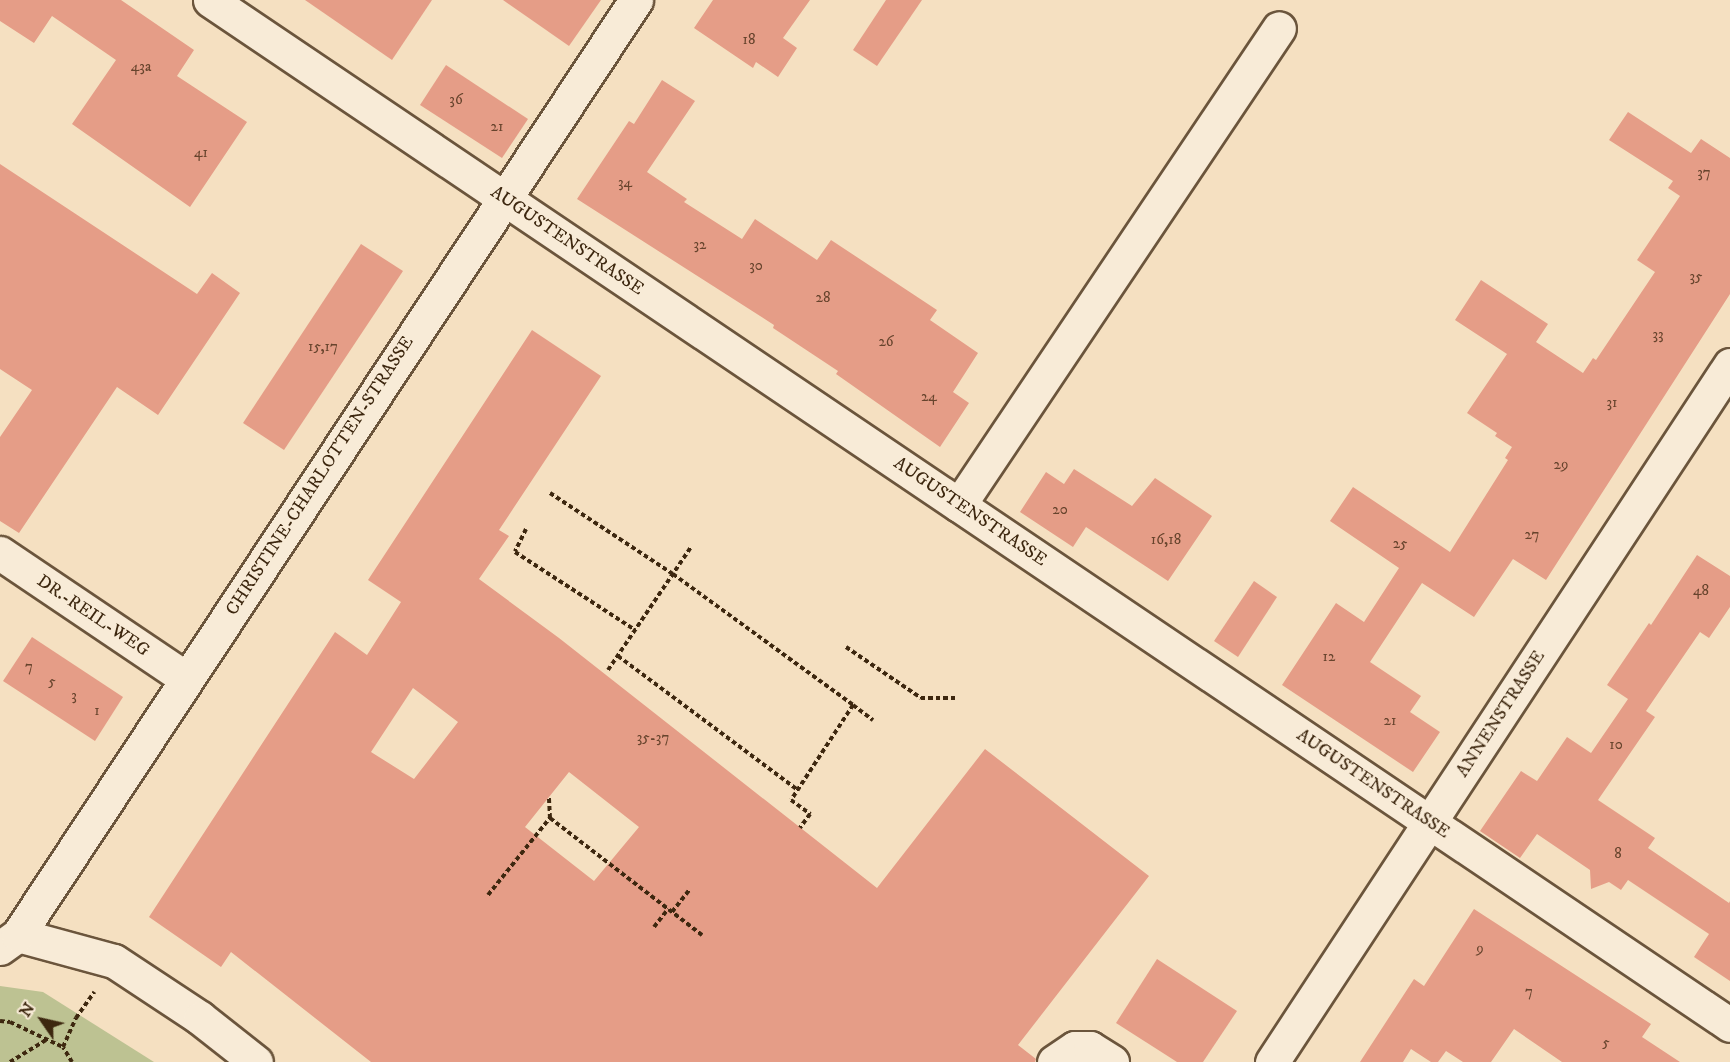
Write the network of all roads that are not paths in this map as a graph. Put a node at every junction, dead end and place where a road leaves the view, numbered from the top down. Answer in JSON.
{"nodes":[{"id":1,"x":210,"y":0,"type":"edge"},
{"id":2,"x":636,"y":0,"type":"edge"},
{"id":3,"x":1278,"y":28,"type":"dead end"},
{"id":4,"x":504,"y":198,"type":"junction"},
{"id":5,"x":1730,"y":365,"type":"edge"},
{"id":6,"x":959,"y":505,"type":"junction"},
{"id":7,"x":0,"y":553,"type":"edge"},
{"id":8,"x":187,"y":679,"type":"junction"},
{"id":9,"x":1429,"y":822,"type":"junction"},
{"id":10,"x":9,"y":941,"type":"edge"},
{"id":11,"x":1730,"y":1025,"type":"edge"},
{"id":12,"x":256,"y":1062,"type":"edge"},
{"id":13,"x":1054,"y":1062,"type":"edge"},
{"id":14,"x":1112,"y":1062,"type":"edge"},
{"id":15,"x":1272,"y":1062,"type":"edge"}],
"edges":[{"from":1,"to":4,"type":"street","name":"AUGUSTENSTRASSE"},
{"from":2,"to":4,"type":"street","name":"CHRISTINE-CHARLOTTEN-STRASSE"},
{"from":3,"to":6,"type":"street"},
{"from":4,"to":6,"type":"street","name":"AUGUSTENSTRASSE"},
{"from":4,"to":8,"type":"street","name":"CHRISTINE-CHARLOTTEN-STRASSE"},
{"from":5,"to":9,"type":"street","name":"ANNENSTRASSE"},
{"from":6,"to":9,"type":"street","name":"AUGUSTENSTRASSE"},
{"from":7,"to":8,"type":"street","name":"DR.-REIL-WEG"},
{"from":8,"to":10,"type":"street","name":"CHRISTINE-CHARLOTTEN-STRASSE"},
{"from":9,"to":11,"type":"street","name":"AUGUSTENSTRASSE"},
{"from":9,"to":15,"type":"street","name":"ANNENSTRASSE"},
{"from":10,"to":12,"type":"street"},
{"from":13,"to":14,"type":"street"}]}
